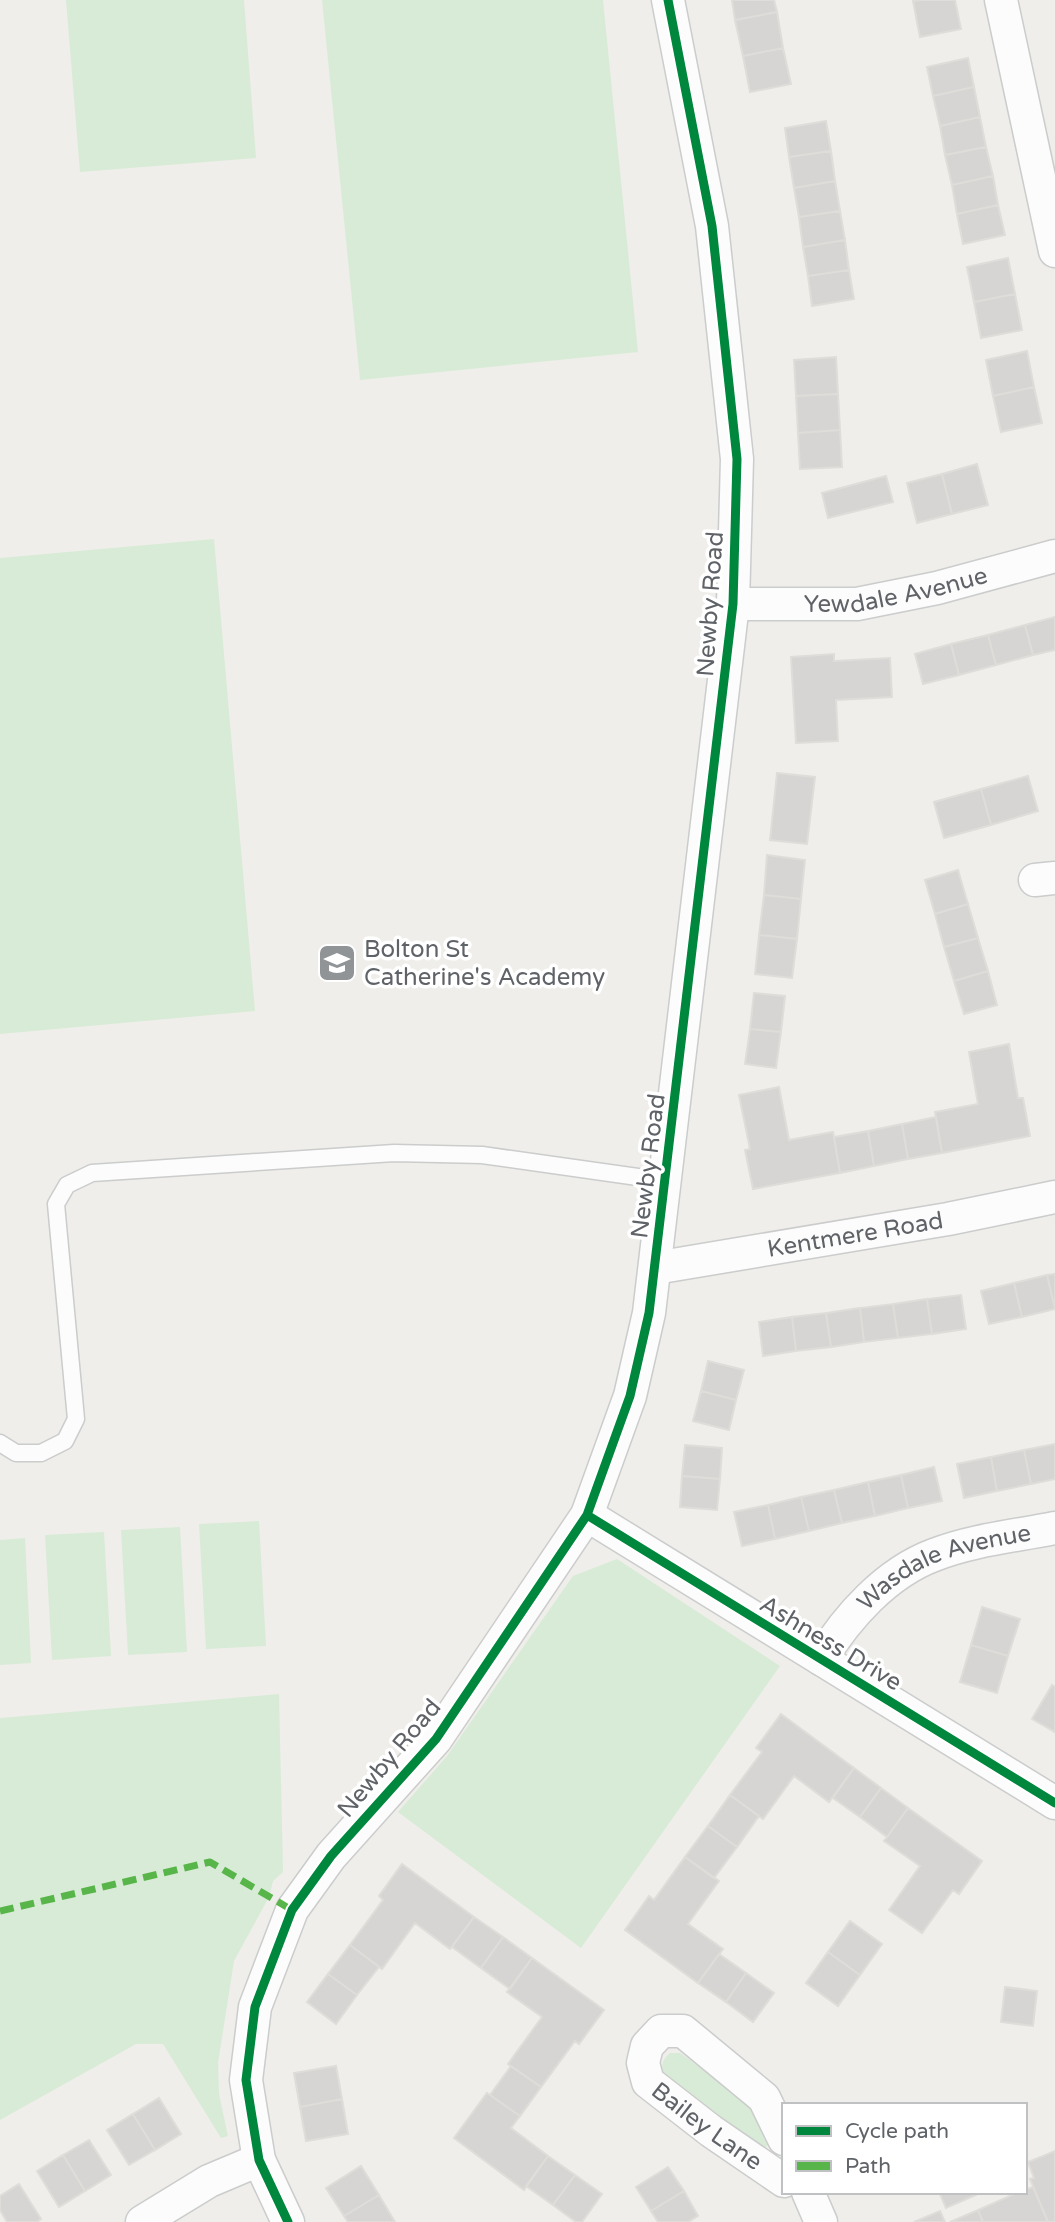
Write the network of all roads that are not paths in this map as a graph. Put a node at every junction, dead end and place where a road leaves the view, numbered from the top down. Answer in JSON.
{"nodes":[{"id":1,"x":668,"y":0,"type":"edge"},
{"id":2,"x":1001,"y":0,"type":"edge"},
{"id":3,"x":1055,"y":251,"type":"edge"},
{"id":4,"x":1055,"y":556,"type":"edge"},
{"id":5,"x":733,"y":604,"type":"junction"},
{"id":6,"x":666,"y":1181,"type":"junction"},
{"id":7,"x":1055,"y":1197,"type":"edge"},
{"id":8,"x":655,"y":1268,"type":"junction"},
{"id":9,"x":0,"y":1443,"type":"edge"},
{"id":10,"x":587,"y":1515,"type":"junction"},
{"id":11,"x":1055,"y":1528,"type":"edge"},
{"id":12,"x":821,"y":1659,"type":"junction"},
{"id":13,"x":1055,"y":1803,"type":"edge"},
{"id":14,"x":782,"y":2135,"type":"edge"},
{"id":15,"x":259,"y":2161,"type":"junction"},
{"id":16,"x":782,"y":2180,"type":"edge"},
{"id":17,"x":142,"y":2222,"type":"edge"},
{"id":18,"x":288,"y":2222,"type":"edge"}],
"edges":[{"from":1,"to":5,"type":"street","name":"Newby Road"},
{"from":2,"to":3,"type":"street"},
{"from":4,"to":5,"type":"street","name":"Yewdale Avenue"},
{"from":5,"to":6,"type":"street","name":"Newby Road"},
{"from":6,"to":8,"type":"street","name":"Newby Road"},
{"from":6,"to":9,"type":"lane"},
{"from":7,"to":8,"type":"street","name":"Kentmere Road"},
{"from":8,"to":10,"type":"street","name":"Newby Road"},
{"from":10,"to":12,"type":"street","name":"Ashness Drive"},
{"from":10,"to":15,"type":"street","name":"Newby Road"},
{"from":11,"to":12,"type":"street","name":"Wasdale Avenue"},
{"from":12,"to":13,"type":"street","name":"Ashness Drive"},
{"from":14,"to":16,"type":"street","name":"Bailey Lane"},
{"from":15,"to":17,"type":"street"},
{"from":15,"to":18,"type":"street","name":"Newby Road"}]}
